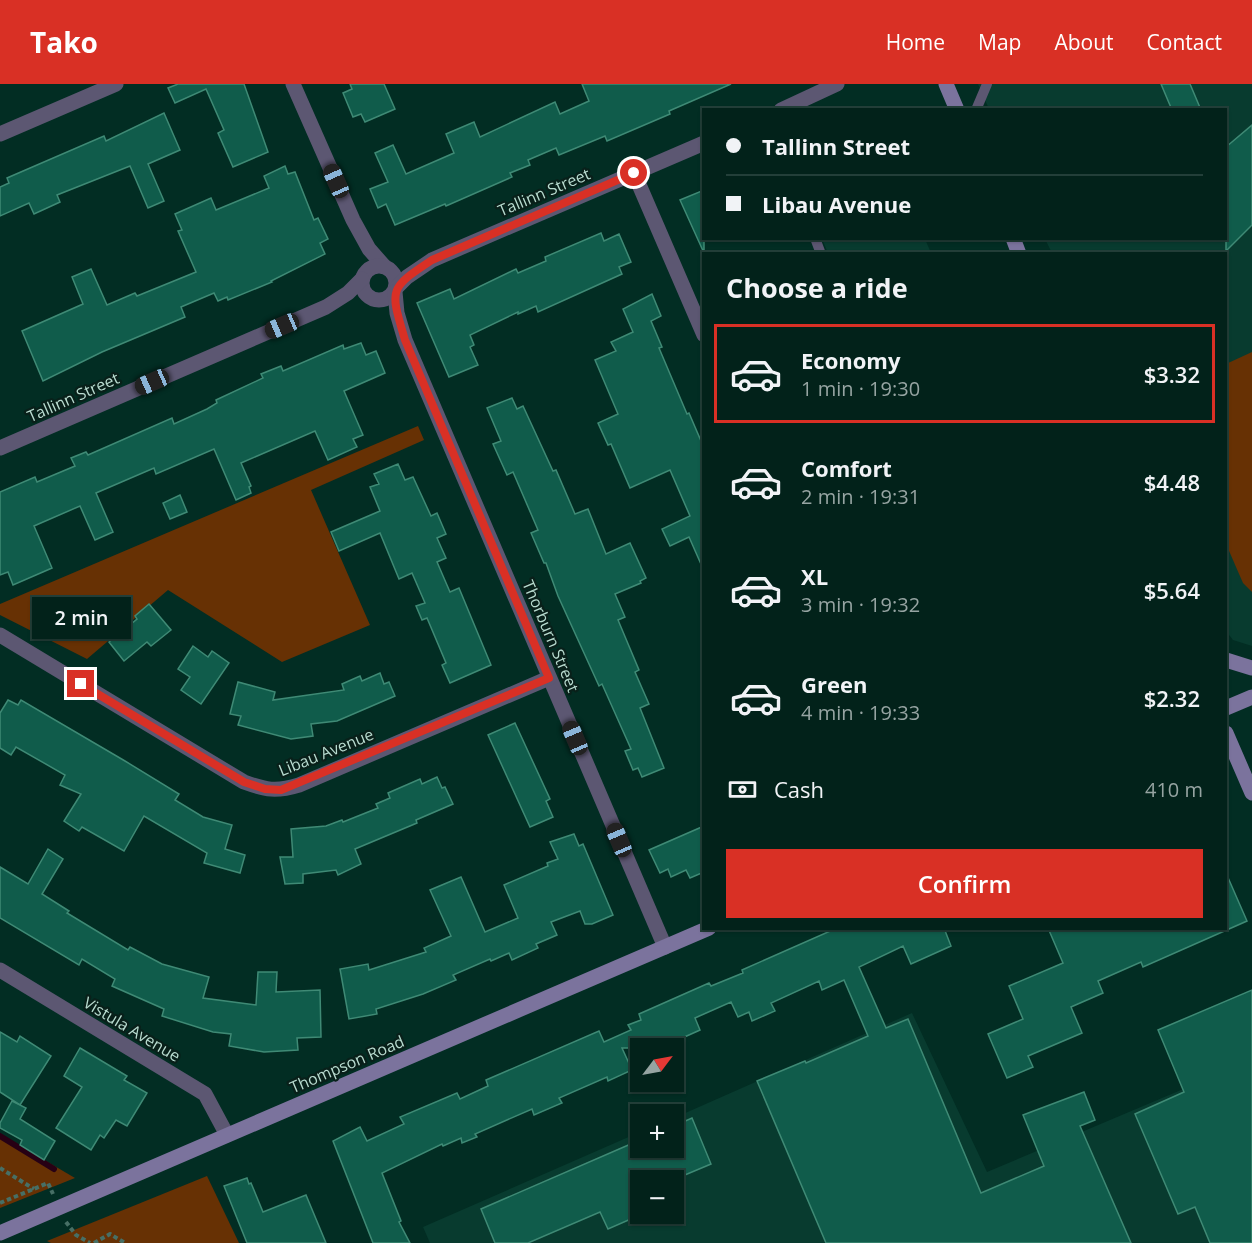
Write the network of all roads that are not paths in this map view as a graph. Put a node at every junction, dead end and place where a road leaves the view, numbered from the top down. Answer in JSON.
{"nodes":[{"id":1,"x":116,"y":84,"type":"edge"},
{"id":2,"x":293,"y":84,"type":"edge"},
{"id":3,"x":837,"y":84,"type":"edge"},
{"id":4,"x":946,"y":84,"type":"edge"},
{"id":5,"x":987,"y":84,"type":"edge"},
{"id":6,"x":785,"y":108,"type":"edge"},
{"id":7,"x":956,"y":108,"type":"edge"},
{"id":8,"x":977,"y":108,"type":"edge"},
{"id":9,"x":0,"y":134,"type":"edge"},
{"id":10,"x":702,"y":144,"type":"edge"},
{"id":11,"x":634,"y":173,"type":"junction"},
{"id":12,"x":353,"y":220,"type":"junction"},
{"id":13,"x":432,"y":260,"type":"junction"},
{"id":14,"x":386,"y":267,"type":"junction"},
{"id":15,"x":363,"y":277,"type":"junction"},
{"id":16,"x":396,"y":289,"type":"junction"},
{"id":17,"x":374,"y":300,"type":"junction"},
{"id":18,"x":326,"y":307,"type":"junction"},
{"id":19,"x":702,"y":330,"type":"edge"},
{"id":20,"x":405,"y":340,"type":"junction"},
{"id":21,"x":0,"y":448,"type":"edge"},
{"id":22,"x":0,"y":635,"type":"edge"},
{"id":23,"x":1227,"y":660,"type":"edge"},
{"id":24,"x":1252,"y":668,"type":"edge"},
{"id":25,"x":549,"y":678,"type":"junction"},
{"id":26,"x":1252,"y":697,"type":"edge"},
{"id":27,"x":1227,"y":708,"type":"edge"},
{"id":28,"x":1227,"y":735,"type":"edge"},
{"id":29,"x":1252,"y":793,"type":"edge"},
{"id":30,"x":704,"y":930,"type":"edge"},
{"id":31,"x":665,"y":947,"type":"junction"},
{"id":32,"x":0,"y":970,"type":"edge"},
{"id":33,"x":227,"y":1135,"type":"junction"},
{"id":34,"x":0,"y":1233,"type":"edge"}],
"edges":[{"from":1,"to":9,"type":"street"},
{"from":2,"to":12,"type":"street"},
{"from":3,"to":6,"type":"street"},
{"from":4,"to":7,"type":"main road"},
{"from":5,"to":8,"type":"lane"},
{"from":10,"to":11,"type":"street","name":"Tallinn Street"},
{"from":11,"to":13,"type":"street","name":"Tallinn Street"},
{"from":11,"to":19,"type":"street"},
{"from":12,"to":14,"type":"street"},
{"from":12,"to":15,"type":"street"},
{"from":13,"to":14,"type":"street","name":"Tallinn Street"},
{"from":13,"to":16,"type":"street","name":"Tallinn Street"},
{"from":14,"to":15,"type":"street"},
{"from":14,"to":16,"type":"street"},
{"from":15,"to":17,"type":"street"},
{"from":15,"to":18,"type":"street","name":"Tallinn Street"},
{"from":16,"to":17,"type":"street"},
{"from":16,"to":20,"type":"street","name":"Thorburn Street"},
{"from":17,"to":18,"type":"street","name":"Tallinn Street"},
{"from":17,"to":20,"type":"street","name":"Thorburn Street"},
{"from":18,"to":21,"type":"street","name":"Tallinn Street"},
{"from":20,"to":25,"type":"street","name":"Thorburn Street"},
{"from":22,"to":25,"type":"street","name":"Libau Avenue"},
{"from":23,"to":24,"type":"main road"},
{"from":25,"to":31,"type":"street","name":"Thorburn Street"},
{"from":26,"to":27,"type":"main road"},
{"from":28,"to":29,"type":"main road"},
{"from":30,"to":31,"type":"main road","name":"Thompson Road"},
{"from":31,"to":33,"type":"main road","name":"Thompson Road"},
{"from":32,"to":33,"type":"street","name":"Vistula Avenue"},
{"from":33,"to":34,"type":"main road","name":"Thompson Road"}]}
